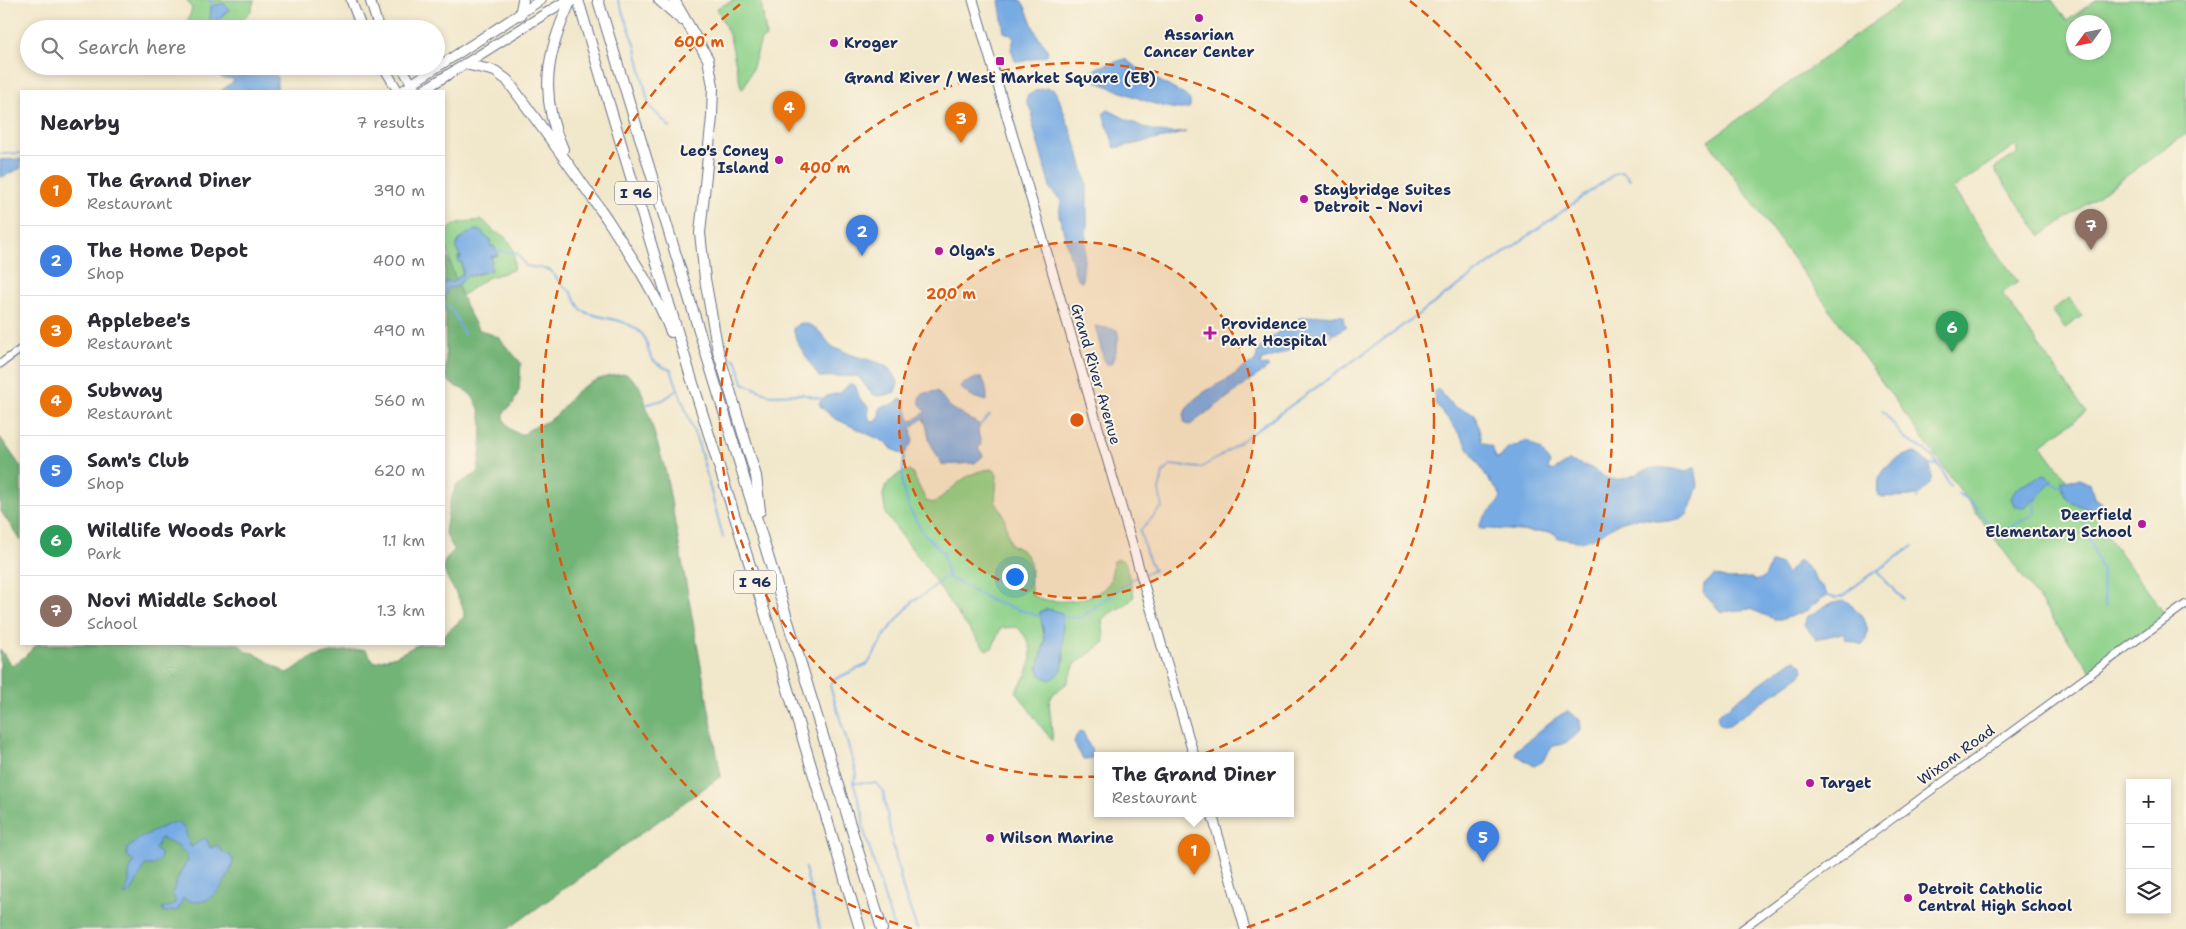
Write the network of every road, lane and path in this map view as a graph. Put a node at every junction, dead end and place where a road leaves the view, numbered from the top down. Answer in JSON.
{"nodes":[{"id":1,"x":351,"y":0,"type":"edge"},
{"id":2,"x":370,"y":0,"type":"edge"},
{"id":3,"x":523,"y":0,"type":"edge"},
{"id":4,"x":541,"y":0,"type":"edge"},
{"id":5,"x":578,"y":0,"type":"edge"},
{"id":6,"x":598,"y":0,"type":"edge"},
{"id":7,"x":660,"y":0,"type":"edge"},
{"id":8,"x":674,"y":0,"type":"edge"},
{"id":9,"x":973,"y":0,"type":"edge"},
{"id":10,"x":566,"y":1,"type":"edge"},
{"id":11,"x":520,"y":15,"type":"junction"},
{"id":12,"x":359,"y":20,"type":"edge"},
{"id":13,"x":376,"y":20,"type":"edge"},
{"id":14,"x":696,"y":36,"type":"junction"},
{"id":15,"x":464,"y":64,"type":"junction"},
{"id":16,"x":445,"y":67,"type":"edge"},
{"id":17,"x":389,"y":75,"type":"edge"},
{"id":18,"x":406,"y":75,"type":"edge"},
{"id":19,"x":433,"y":75,"type":"edge"},
{"id":20,"x":414,"y":88,"type":"edge"},
{"id":21,"x":398,"y":90,"type":"edge"},
{"id":22,"x":424,"y":90,"type":"edge"},
{"id":23,"x":579,"y":178,"type":"junction"},
{"id":24,"x":20,"y":350,"type":"edge"},
{"id":25,"x":0,"y":364,"type":"edge"},
{"id":26,"x":690,"y":374,"type":"junction"},
{"id":27,"x":763,"y":537,"type":"junction"},
{"id":28,"x":2186,"y":604,"type":"edge"},
{"id":29,"x":1193,"y":752,"type":"edge"},
{"id":30,"x":817,"y":790,"type":"junction"},
{"id":31,"x":1213,"y":817,"type":"edge"},
{"id":32,"x":882,"y":926,"type":"edge"},
{"id":33,"x":853,"y":929,"type":"edge"},
{"id":34,"x":860,"y":929,"type":"edge"},
{"id":35,"x":1245,"y":929,"type":"edge"},
{"id":36,"x":1742,"y":929,"type":"edge"}],
"edges":[{"from":1,"to":12,"type":"main road"},
{"from":2,"to":13,"type":"main road"},
{"from":3,"to":11,"type":"highway"},
{"from":4,"to":11,"type":"main road"},
{"from":5,"to":26,"type":"highway","number":"I 96"},
{"from":6,"to":27,"type":"highway","number":"I 96"},
{"from":7,"to":14,"type":"highway"},
{"from":8,"to":14,"type":"highway"},
{"from":9,"to":29,"type":"main road","name":"Grand River Avenue"},
{"from":10,"to":15,"type":"main road"},
{"from":10,"to":23,"type":"highway"},
{"from":11,"to":16,"type":"main road"},
{"from":14,"to":27,"type":"highway"},
{"from":15,"to":22,"type":"main road"},
{"from":15,"to":23,"type":"highway"},
{"from":17,"to":21,"type":"main road"},
{"from":18,"to":20,"type":"main road"},
{"from":19,"to":20,"type":"main road"},
{"from":23,"to":26,"type":"highway"},
{"from":24,"to":25,"type":"street"},
{"from":26,"to":30,"type":"highway","number":"I 96"},
{"from":27,"to":32,"type":"highway","number":"I 96"},
{"from":28,"to":36,"type":"street","name":"Wixom Road"},
{"from":30,"to":33,"type":"highway"},
{"from":30,"to":34,"type":"highway","number":"I 96"},
{"from":31,"to":35,"type":"main road"}]}
